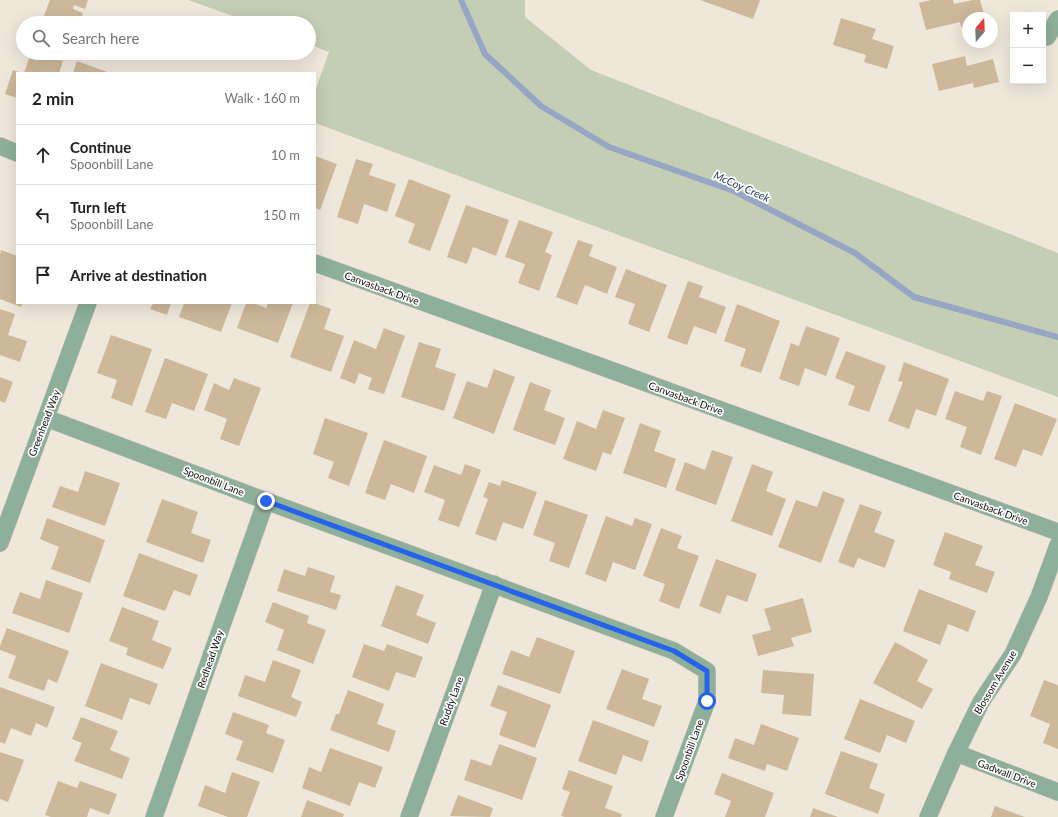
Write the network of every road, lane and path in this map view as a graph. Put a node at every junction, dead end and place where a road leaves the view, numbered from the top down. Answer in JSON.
{"nodes":[{"id":1,"x":1058,"y":19,"type":"edge"},
{"id":2,"x":1048,"y":37,"type":"dead end"},
{"id":3,"x":0,"y":146,"type":"edge"},
{"id":4,"x":16,"y":153,"type":"edge"},
{"id":5,"x":316,"y":263,"type":"edge"},
{"id":6,"x":88,"y":304,"type":"edge"},
{"id":7,"x":46,"y":418,"type":"junction"},
{"id":8,"x":266,"y":501,"type":"junction"},
{"id":9,"x":1058,"y":532,"type":"edge"},
{"id":10,"x":0,"y":543,"type":"edge"},
{"id":11,"x":1058,"y":545,"type":"edge"},
{"id":12,"x":494,"y":584,"type":"junction"},
{"id":13,"x":956,"y":753,"type":"junction"},
{"id":14,"x":1058,"y":792,"type":"edge"},
{"id":15,"x":154,"y":817,"type":"edge"},
{"id":16,"x":409,"y":817,"type":"edge"},
{"id":17,"x":664,"y":817,"type":"edge"},
{"id":18,"x":928,"y":817,"type":"edge"}],
"edges":[{"from":1,"to":2,"type":"street"},
{"from":3,"to":4,"type":"street"},
{"from":5,"to":9,"type":"street","name":"Canvasback Drive"},
{"from":6,"to":7,"type":"street","name":"Greenhead Way"},
{"from":7,"to":8,"type":"street","name":"Spoonbill Lane"},
{"from":7,"to":10,"type":"street","name":"Greenhead Way"},
{"from":8,"to":12,"type":"street","name":"Spoonbill Lane"},
{"from":8,"to":15,"type":"street","name":"Redhead Way"},
{"from":11,"to":13,"type":"street","name":"Blossom Avenue"},
{"from":12,"to":16,"type":"street","name":"Ruddy Lane"},
{"from":12,"to":17,"type":"street","name":"Spoonbill Lane"},
{"from":13,"to":14,"type":"street","name":"Gadwall Drive"},
{"from":13,"to":18,"type":"street","name":"Blossom Avenue"}]}
